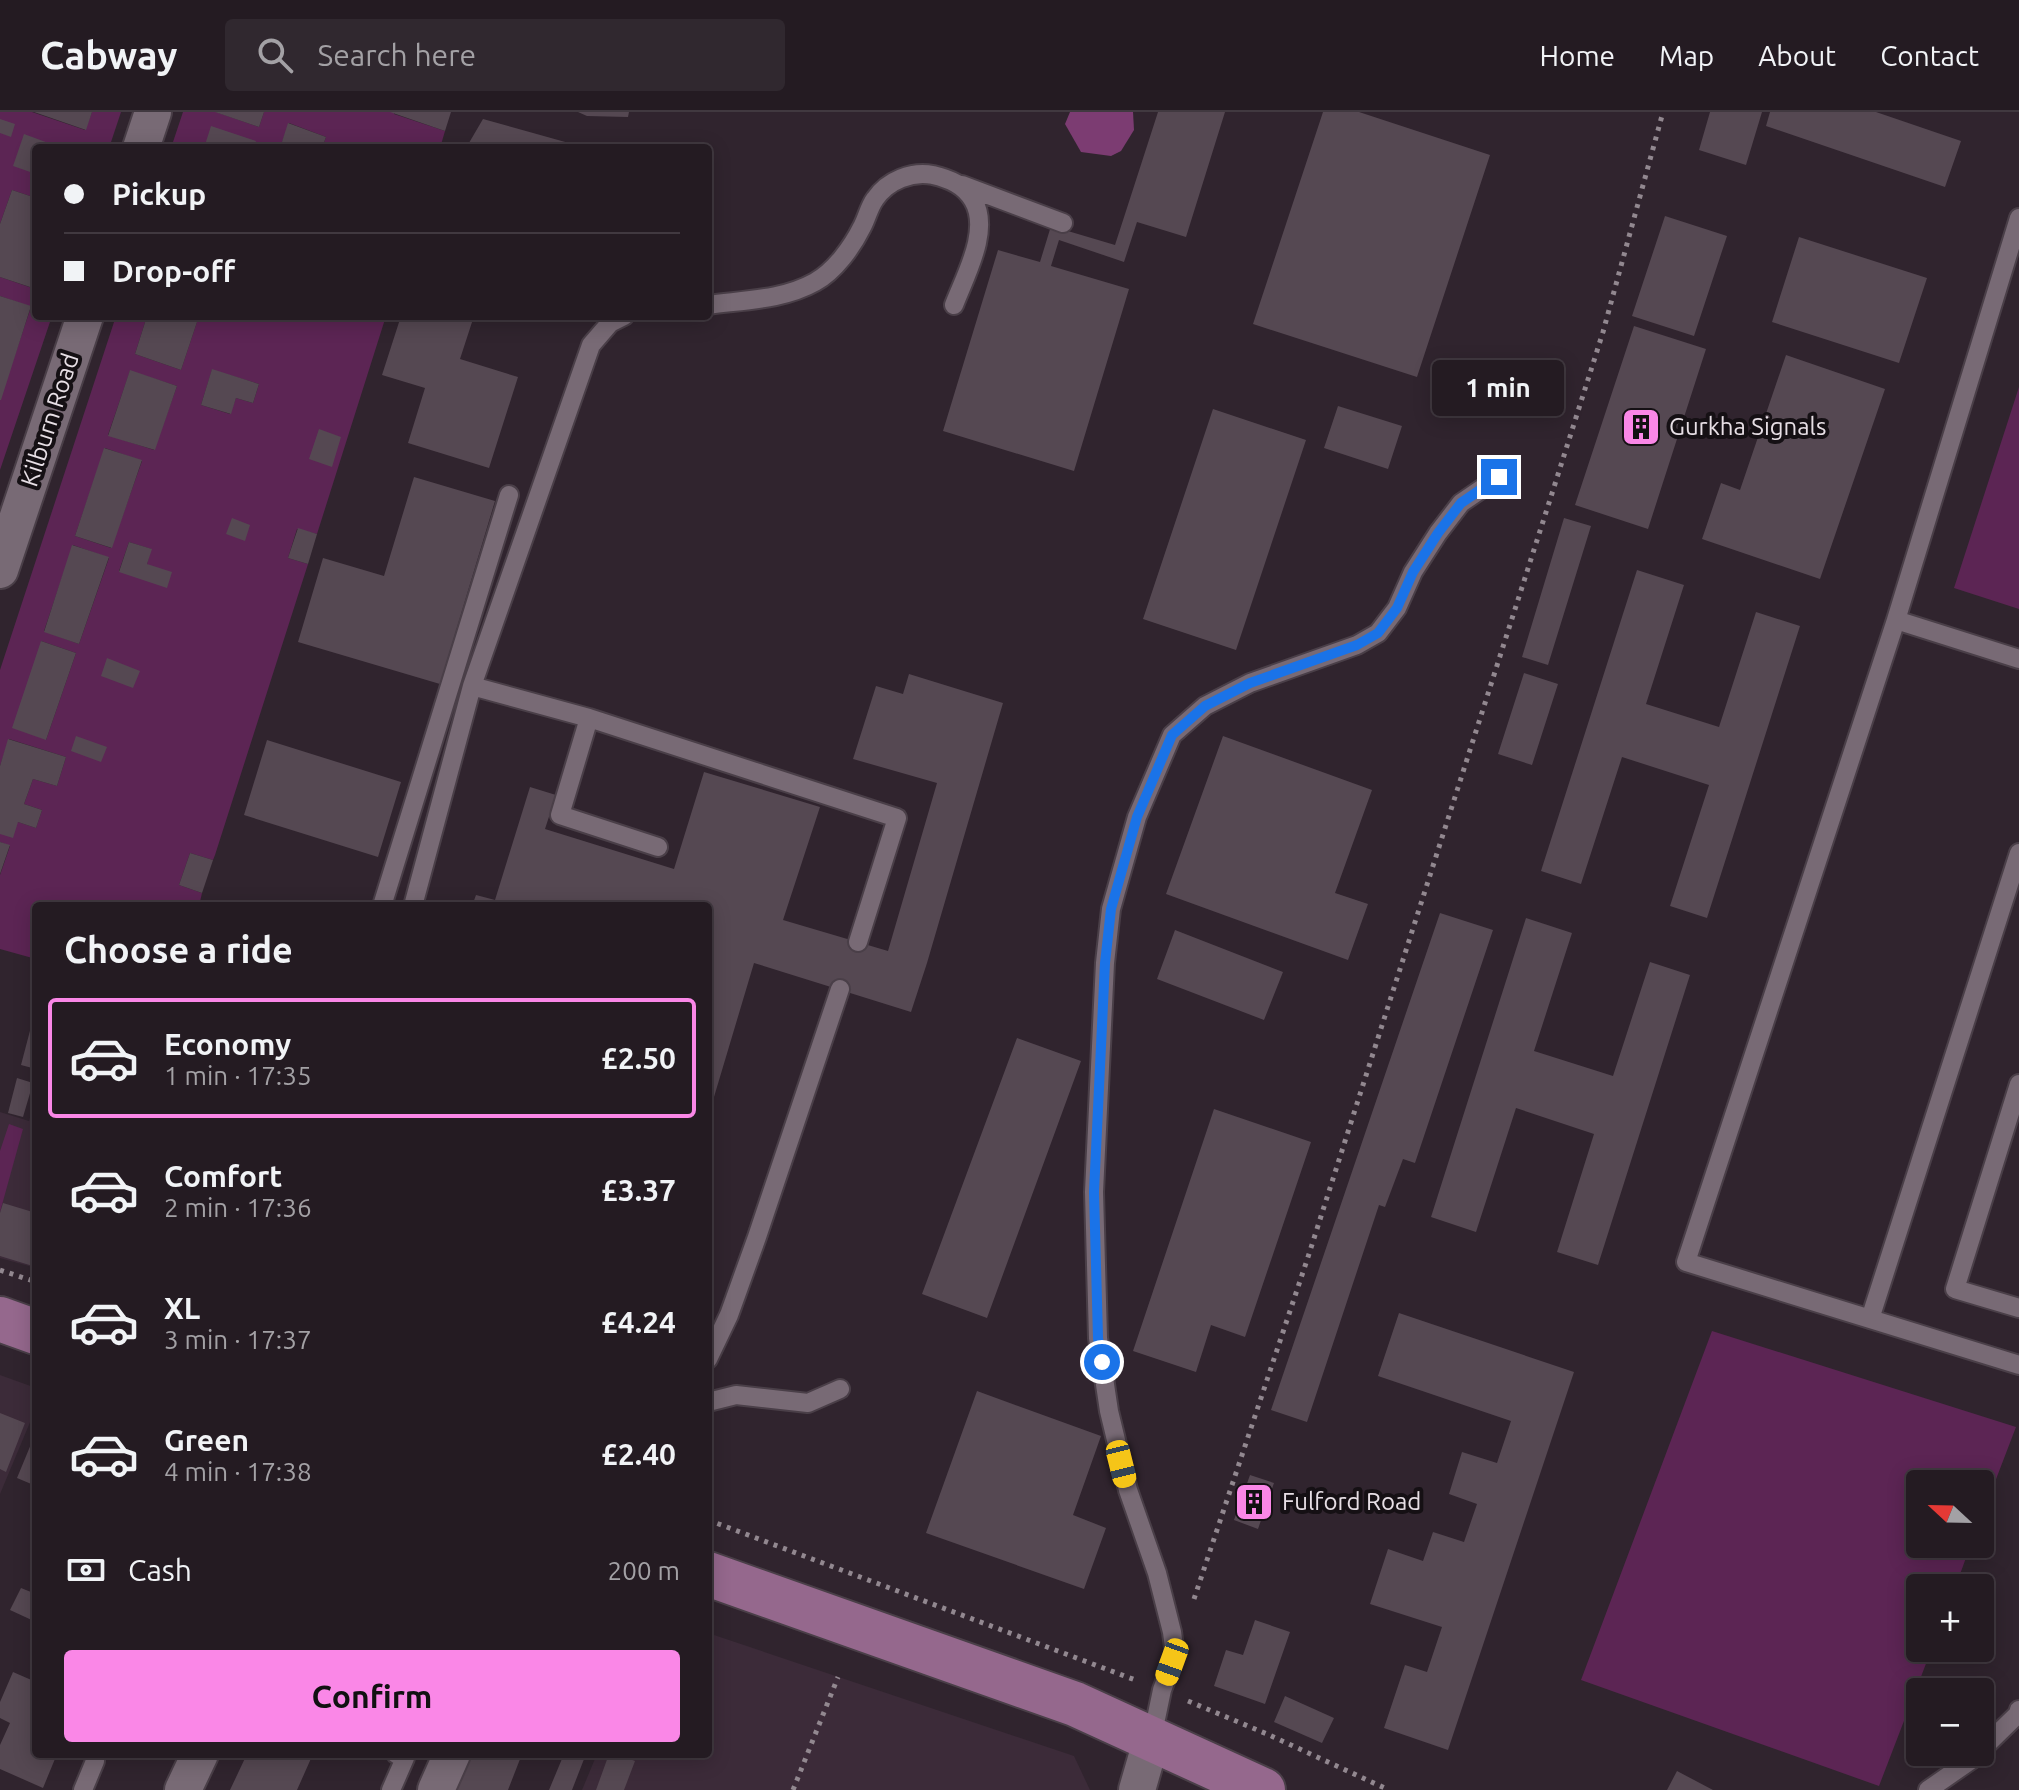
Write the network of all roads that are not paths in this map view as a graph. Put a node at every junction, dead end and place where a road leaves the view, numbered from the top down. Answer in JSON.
{"nodes":[{"id":1,"x":153,"y":112,"type":"edge"},
{"id":2,"x":142,"y":144,"type":"edge"},
{"id":3,"x":960,"y":184,"type":"junction"},
{"id":4,"x":2019,"y":218,"type":"edge"},
{"id":5,"x":1063,"y":223,"type":"dead end"},
{"id":6,"x":712,"y":304,"type":"edge"},
{"id":7,"x":954,"y":305,"type":"dead end"},
{"id":8,"x":84,"y":320,"type":"edge"},
{"id":9,"x":616,"y":320,"type":"edge"},
{"id":10,"x":1499,"y":477,"type":"dead end"},
{"id":11,"x":509,"y":495,"type":"dead end"},
{"id":12,"x":6,"y":533,"type":"edge"},
{"id":13,"x":0,"y":570,"type":"edge"},
{"id":14,"x":1896,"y":620,"type":"junction"},
{"id":15,"x":2019,"y":659,"type":"edge"},
{"id":16,"x":472,"y":686,"type":"junction"},
{"id":17,"x":589,"y":718,"type":"junction"},
{"id":18,"x":658,"y":847,"type":"dead end"},
{"id":19,"x":2019,"y":853,"type":"edge"},
{"id":20,"x":383,"y":902,"type":"edge"},
{"id":21,"x":414,"y":902,"type":"edge"},
{"id":22,"x":858,"y":942,"type":"dead end"},
{"id":23,"x":840,"y":989,"type":"dead end"},
{"id":24,"x":2019,"y":1084,"type":"edge"},
{"id":25,"x":2019,"y":1308,"type":"edge"},
{"id":26,"x":0,"y":1319,"type":"edge"},
{"id":27,"x":1870,"y":1319,"type":"junction"},
{"id":28,"x":32,"y":1331,"type":"edge"},
{"id":29,"x":712,"y":1351,"type":"edge"},
{"id":30,"x":2019,"y":1365,"type":"edge"},
{"id":31,"x":840,"y":1389,"type":"dead end"},
{"id":32,"x":712,"y":1401,"type":"edge"},
{"id":33,"x":712,"y":1575,"type":"edge"},
{"id":34,"x":2019,"y":1710,"type":"edge"},
{"id":35,"x":1152,"y":1738,"type":"junction"},
{"id":36,"x":1994,"y":1738,"type":"edge"},
{"id":37,"x":198,"y":1758,"type":"edge"},
{"id":38,"x":405,"y":1758,"type":"edge"},
{"id":39,"x":450,"y":1758,"type":"edge"},
{"id":40,"x":95,"y":1761,"type":"dead end"},
{"id":41,"x":1962,"y":1766,"type":"edge"},
{"id":42,"x":83,"y":1790,"type":"edge"},
{"id":43,"x":183,"y":1790,"type":"edge"},
{"id":44,"x":391,"y":1790,"type":"edge"},
{"id":45,"x":436,"y":1790,"type":"edge"},
{"id":46,"x":1137,"y":1790,"type":"edge"},
{"id":47,"x":1263,"y":1790,"type":"edge"},
{"id":48,"x":1928,"y":1790,"type":"edge"}],
"edges":[{"from":1,"to":2,"type":"street"},
{"from":3,"to":5,"type":"lane"},
{"from":3,"to":6,"type":"lane"},
{"from":3,"to":7,"type":"lane"},
{"from":4,"to":14,"type":"lane"},
{"from":8,"to":12,"type":"street","name":"Kilburn Road"},
{"from":9,"to":16,"type":"lane"},
{"from":10,"to":35,"type":"lane"},
{"from":11,"to":20,"type":"lane"},
{"from":12,"to":13,"type":"street","name":"Kilburn Road"},
{"from":14,"to":15,"type":"lane"},
{"from":14,"to":27,"type":"lane"},
{"from":16,"to":17,"type":"lane"},
{"from":16,"to":21,"type":"lane"},
{"from":17,"to":18,"type":"lane"},
{"from":17,"to":22,"type":"lane"},
{"from":19,"to":27,"type":"lane"},
{"from":23,"to":29,"type":"lane"},
{"from":24,"to":25,"type":"lane"},
{"from":26,"to":28,"type":"main road"},
{"from":27,"to":30,"type":"lane"},
{"from":31,"to":32,"type":"lane"},
{"from":33,"to":35,"type":"main road"},
{"from":34,"to":36,"type":"lane"},
{"from":35,"to":46,"type":"street"},
{"from":35,"to":47,"type":"main road"},
{"from":37,"to":43,"type":"street"},
{"from":38,"to":44,"type":"lane"},
{"from":39,"to":45,"type":"street"},
{"from":40,"to":42,"type":"lane"},
{"from":41,"to":48,"type":"lane"}]}
